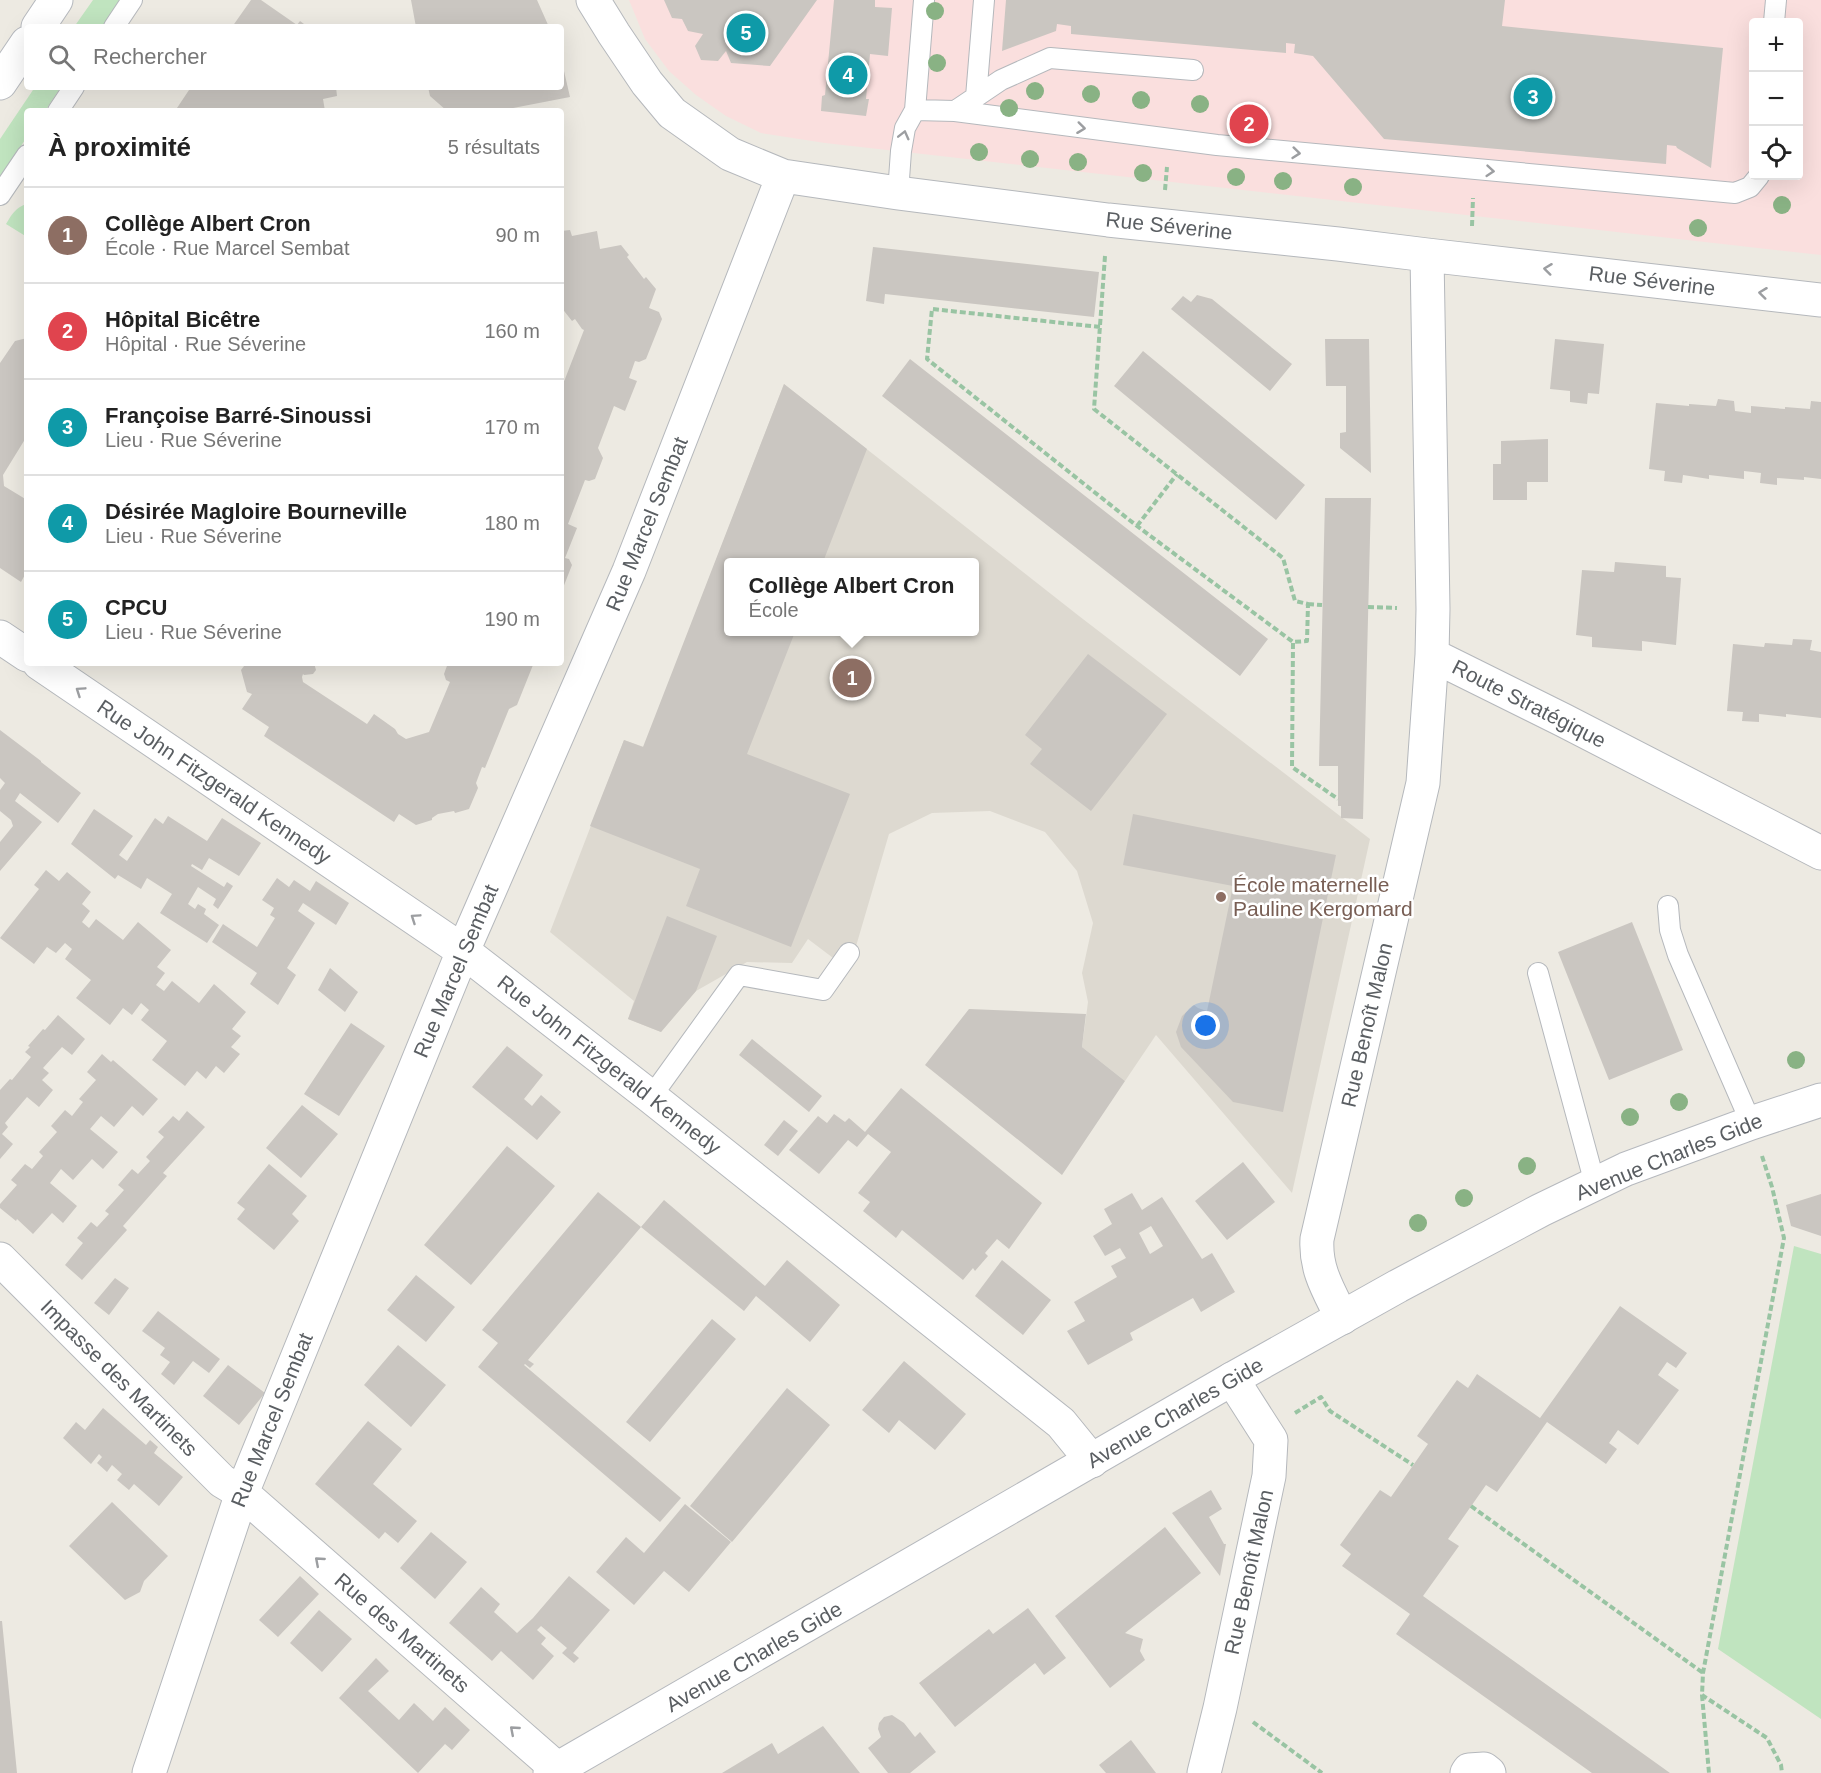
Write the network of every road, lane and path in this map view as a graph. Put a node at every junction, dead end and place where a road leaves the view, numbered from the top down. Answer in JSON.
{"nodes":[{"id":1,"x":56,"y":0,"type":"edge"},
{"id":2,"x":132,"y":0,"type":"edge"},
{"id":3,"x":593,"y":0,"type":"edge"},
{"id":4,"x":924,"y":0,"type":"edge"},
{"id":5,"x":984,"y":0,"type":"edge"},
{"id":6,"x":1776,"y":0,"type":"edge"},
{"id":7,"x":1774,"y":18,"type":"edge"},
{"id":8,"x":40,"y":24,"type":"edge"},
{"id":9,"x":116,"y":24,"type":"edge"},
{"id":10,"x":24,"y":47,"type":"edge"},
{"id":11,"x":1192,"y":70,"type":"dead end"},
{"id":12,"x":0,"y":83,"type":"edge"},
{"id":13,"x":72,"y":90,"type":"edge"},
{"id":14,"x":976,"y":97,"type":"junction"},
{"id":15,"x":60,"y":108,"type":"edge"},
{"id":16,"x":915,"y":110,"type":"junction"},
{"id":17,"x":955,"y":111,"type":"junction"},
{"id":18,"x":24,"y":159,"type":"edge"},
{"id":19,"x":1167,"y":166,"type":"dead end"},
{"id":20,"x":783,"y":176,"type":"junction"},
{"id":21,"x":1756,"y":180,"type":"edge"},
{"id":22,"x":898,"y":193,"type":"junction"},
{"id":23,"x":0,"y":195,"type":"edge"},
{"id":24,"x":1161,"y":225,"type":"junction"},
{"id":25,"x":1426,"y":255,"type":"junction"},
{"id":26,"x":1105,"y":262,"type":"dead end"},
{"id":27,"x":1821,"y":300,"type":"edge"},
{"id":28,"x":1100,"y":327,"type":"junction"},
{"id":29,"x":1177,"y":474,"type":"junction"},
{"id":30,"x":1137,"y":526,"type":"junction"},
{"id":31,"x":1308,"y":604,"type":"junction"},
{"id":32,"x":1322,"y":605,"type":"dead end"},
{"id":33,"x":0,"y":637,"type":"edge"},
{"id":34,"x":1293,"y":642,"type":"junction"},
{"id":35,"x":24,"y":653,"type":"edge"},
{"id":36,"x":1432,"y":656,"type":"junction"},
{"id":37,"x":43,"y":666,"type":"edge"},
{"id":38,"x":1338,"y":799,"type":"dead end"},
{"id":39,"x":1821,"y":853,"type":"edge"},
{"id":40,"x":1668,"y":906,"type":"dead end"},
{"id":41,"x":463,"y":951,"type":"junction"},
{"id":42,"x":849,"y":953,"type":"dead end"},
{"id":43,"x":1538,"y":974,"type":"dead end"},
{"id":44,"x":651,"y":1097,"type":"junction"},
{"id":45,"x":1821,"y":1100,"type":"edge"},
{"id":46,"x":1751,"y":1123,"type":"junction"},
{"id":47,"x":1595,"y":1184,"type":"junction"},
{"id":48,"x":1772,"y":1187,"type":"dead end"},
{"id":49,"x":0,"y":1259,"type":"edge"},
{"id":50,"x":1342,"y":1318,"type":"junction"},
{"id":51,"x":1232,"y":1379,"type":"junction"},
{"id":52,"x":1265,"y":1430,"type":"junction"},
{"id":53,"x":1092,"y":1461,"type":"junction"},
{"id":54,"x":1413,"y":1466,"type":"dead end"},
{"id":55,"x":242,"y":1493,"type":"junction"},
{"id":56,"x":1471,"y":1506,"type":"dead end"},
{"id":57,"x":1703,"y":1673,"type":"junction"},
{"id":58,"x":1702,"y":1695,"type":"junction"},
{"id":59,"x":1220,"y":1708,"type":"junction"},
{"id":60,"x":557,"y":1772,"type":"edge"},
{"id":61,"x":150,"y":1773,"type":"edge"},
{"id":62,"x":1204,"y":1773,"type":"edge"},
{"id":63,"x":1322,"y":1773,"type":"edge"},
{"id":64,"x":1467,"y":1773,"type":"edge"},
{"id":65,"x":1489,"y":1773,"type":"edge"},
{"id":66,"x":1710,"y":1773,"type":"edge"},
{"id":67,"x":1782,"y":1773,"type":"edge"}],
"edges":[{"from":1,"to":8,"type":"street"},
{"from":2,"to":9,"type":"lane"},
{"from":3,"to":20,"type":"street","name":"Rue Séverine"},
{"from":4,"to":16,"type":"lane"},
{"from":5,"to":14,"type":"lane"},
{"from":6,"to":7,"type":"lane"},
{"from":10,"to":12,"type":"street"},
{"from":11,"to":14,"type":"lane"},
{"from":13,"to":15,"type":"lane"},
{"from":14,"to":17,"type":"lane"},
{"from":16,"to":17,"type":"lane"},
{"from":22,"to":16,"type":"lane","one_way":true},
{"from":17,"to":21,"type":"lane","one_way":true},
{"from":18,"to":23,"type":"lane"},
{"from":19,"to":24,"type":"path"},
{"from":20,"to":22,"type":"street","name":"Rue Séverine"},
{"from":20,"to":41,"type":"street","name":"Rue Marcel Sembat"},
{"from":22,"to":24,"type":"street","name":"Rue Séverine"},
{"from":24,"to":25,"type":"street","name":"Rue Séverine"},
{"from":27,"to":25,"type":"street","name":"Rue Séverine","one_way":true},
{"from":25,"to":36,"type":"street","name":"Route Stratégique"},
{"from":26,"to":28,"type":"path"},
{"from":28,"to":29,"type":"path"},
{"from":28,"to":30,"type":"path"},
{"from":29,"to":30,"type":"path"},
{"from":29,"to":31,"type":"path"},
{"from":30,"to":34,"type":"path"},
{"from":31,"to":32,"type":"path"},
{"from":31,"to":34,"type":"path"},
{"from":33,"to":35,"type":"street"},
{"from":34,"to":38,"type":"path"},
{"from":36,"to":39,"type":"street","name":"Route Stratégique"},
{"from":36,"to":50,"type":"street","name":"Rue Benoît Malon"},
{"from":41,"to":37,"type":"street","name":"Rue John Fitzgerald Kennedy","one_way":true},
{"from":40,"to":46,"type":"lane"},
{"from":41,"to":44,"type":"street","name":"Rue John Fitzgerald Kennedy"},
{"from":41,"to":55,"type":"street","name":"Rue Marcel Sembat"},
{"from":42,"to":44,"type":"lane"},
{"from":43,"to":47,"type":"lane"},
{"from":44,"to":53,"type":"street","name":"Rue John Fitzgerald Kennedy"},
{"from":45,"to":46,"type":"street","name":"Avenue Charles Gide"},
{"from":46,"to":47,"type":"street","name":"Avenue Charles Gide"},
{"from":47,"to":50,"type":"street","name":"Avenue Charles Gide"},
{"from":48,"to":57,"type":"path"},
{"from":49,"to":55,"type":"street","name":"Impasse des Martinets"},
{"from":50,"to":51,"type":"street","name":"Avenue Charles Gide"},
{"from":51,"to":52,"type":"street","name":"Rue Benoît Malon"},
{"from":51,"to":53,"type":"street","name":"Avenue Charles Gide"},
{"from":52,"to":54,"type":"path"},
{"from":52,"to":59,"type":"street","name":"Rue Benoît Malon"},
{"from":53,"to":60,"type":"street","name":"Avenue Charles Gide"},
{"from":60,"to":55,"type":"street","name":"Rue des Martinets","one_way":true},
{"from":55,"to":61,"type":"street","name":"Rue Marcel Sembat"},
{"from":56,"to":57,"type":"path"},
{"from":57,"to":58,"type":"path"},
{"from":58,"to":66,"type":"path"},
{"from":58,"to":67,"type":"path"},
{"from":59,"to":62,"type":"street","name":"Rue Benoît Malon"},
{"from":59,"to":63,"type":"path"},
{"from":64,"to":65,"type":"street"}]}
